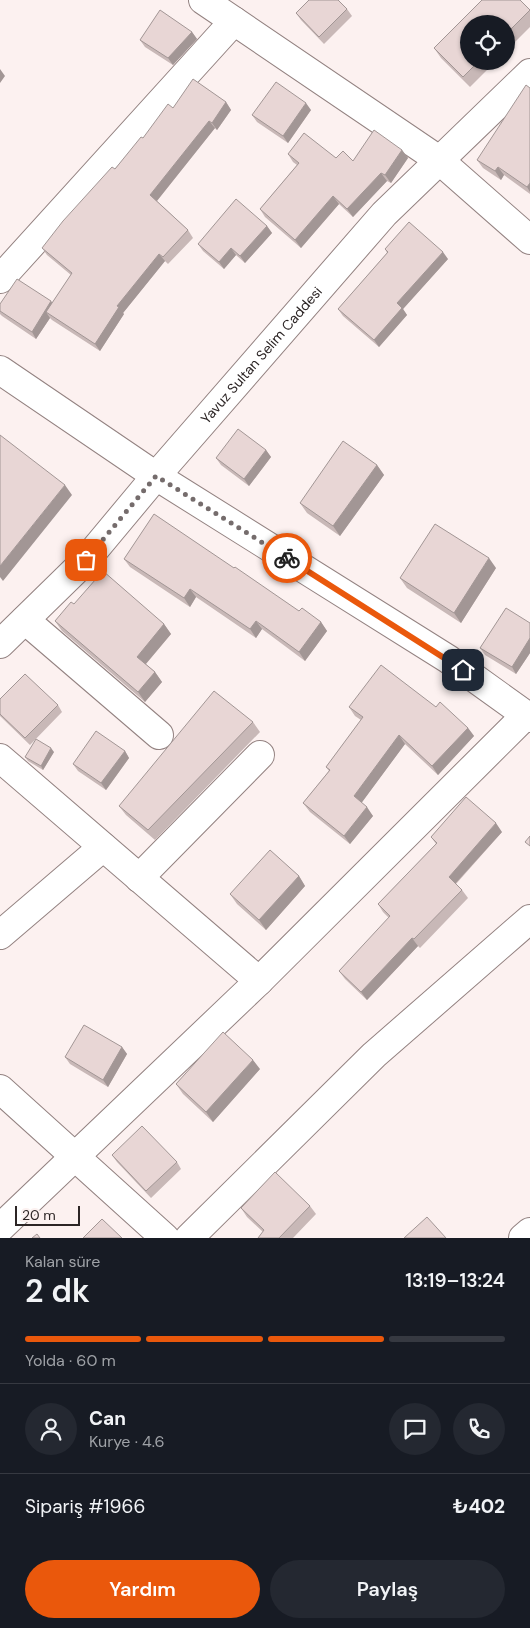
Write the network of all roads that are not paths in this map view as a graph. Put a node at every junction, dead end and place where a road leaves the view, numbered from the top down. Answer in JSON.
{"nodes":[{"id":1,"x":203,"y":0,"type":"edge"},
{"id":2,"x":234,"y":21,"type":"junction"},
{"id":3,"x":530,"y":74,"type":"edge"},
{"id":4,"x":439,"y":160,"type":"junction"},
{"id":5,"x":530,"y":240,"type":"edge"},
{"id":6,"x":0,"y":279,"type":"edge"},
{"id":7,"x":0,"y":370,"type":"edge"},
{"id":8,"x":156,"y":476,"type":"junction"},
{"id":9,"x":24,"y":620,"type":"junction"},
{"id":10,"x":0,"y":644,"type":"edge"},
{"id":11,"x":528,"y":716,"type":"edge"},
{"id":12,"x":159,"y":735,"type":"dead end"},
{"id":13,"x":260,"y":755,"type":"dead end"},
{"id":14,"x":0,"y":758,"type":"edge"},
{"id":15,"x":103,"y":847,"type":"junction"},
{"id":16,"x":139,"y":878,"type":"junction"},
{"id":17,"x":530,"y":919,"type":"edge"},
{"id":18,"x":0,"y":935,"type":"edge"},
{"id":19,"x":259,"y":980,"type":"junction"},
{"id":20,"x":0,"y":1089,"type":"edge"},
{"id":21,"x":75,"y":1156,"type":"junction"},
{"id":22,"x":0,"y":1228,"type":"edge"},
{"id":23,"x":530,"y":1232,"type":"edge"},
{"id":24,"x":165,"y":1238,"type":"edge"},
{"id":25,"x":189,"y":1238,"type":"edge"},
{"id":26,"x":523,"y":1238,"type":"edge"}],
"edges":[{"from":1,"to":2,"type":"street"},
{"from":2,"to":4,"type":"street"},
{"from":2,"to":6,"type":"street"},
{"from":3,"to":4,"type":"street","name":"Yavuz Sultan Selim Caddesi"},
{"from":4,"to":5,"type":"street"},
{"from":4,"to":8,"type":"street","name":"Yavuz Sultan Selim Caddesi"},
{"from":7,"to":8,"type":"street"},
{"from":8,"to":9,"type":"street","name":"Yavuz Sultan Selim Caddesi"},
{"from":8,"to":11,"type":"street"},
{"from":9,"to":10,"type":"street","name":"Yavuz Sultan Selim Caddesi"},
{"from":9,"to":12,"type":"street"},
{"from":11,"to":19,"type":"street"},
{"from":13,"to":16,"type":"street"},
{"from":14,"to":15,"type":"street"},
{"from":15,"to":16,"type":"street"},
{"from":15,"to":18,"type":"street"},
{"from":16,"to":19,"type":"street"},
{"from":17,"to":25,"type":"street"},
{"from":19,"to":21,"type":"street"},
{"from":20,"to":21,"type":"street"},
{"from":21,"to":22,"type":"street"},
{"from":21,"to":24,"type":"street"},
{"from":23,"to":26,"type":"street"}]}
